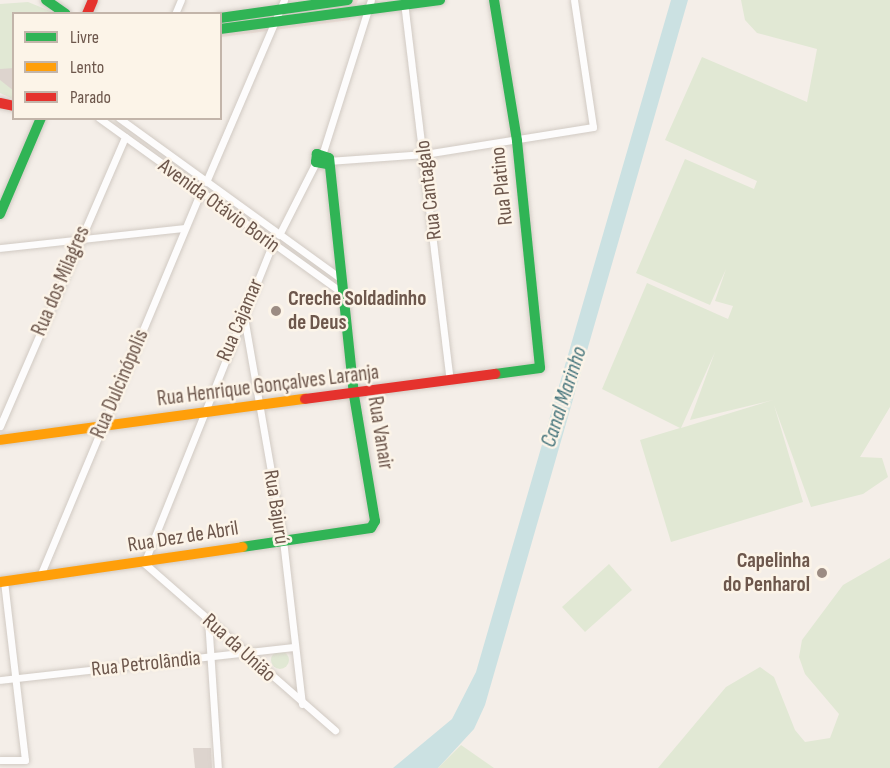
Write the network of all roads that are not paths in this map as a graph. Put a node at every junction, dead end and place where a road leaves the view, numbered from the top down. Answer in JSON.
{"nodes":[{"id":1,"x":46,"y":0,"type":"edge"},
{"id":2,"x":348,"y":0,"type":"edge"},
{"id":3,"x":440,"y":0,"type":"edge"},
{"id":4,"x":494,"y":0,"type":"edge"},
{"id":5,"x":574,"y":0,"type":"edge"},
{"id":6,"x":404,"y":2,"type":"edge"},
{"id":7,"x":282,"y":5,"type":"edge"},
{"id":8,"x":369,"y":5,"type":"edge"},
{"id":9,"x":63,"y":12,"type":"edge"},
{"id":10,"x":222,"y":18,"type":"edge"},
{"id":11,"x":275,"y":23,"type":"junction"},
{"id":12,"x":222,"y":29,"type":"edge"},
{"id":13,"x":40,"y":120,"type":"edge"},
{"id":14,"x":102,"y":120,"type":"edge"},
{"id":15,"x":129,"y":122,"type":"edge"},
{"id":16,"x":125,"y":137,"type":"junction"},
{"id":17,"x":517,"y":141,"type":"junction"},
{"id":18,"x":425,"y":154,"type":"junction"},
{"id":19,"x":323,"y":160,"type":"junction"},
{"id":20,"x":206,"y":182,"type":"junction"},
{"id":21,"x":201,"y":192,"type":"junction"},
{"id":22,"x":0,"y":214,"type":"edge"},
{"id":23,"x":184,"y":228,"type":"junction"},
{"id":24,"x":279,"y":235,"type":"junction"},
{"id":25,"x":79,"y":238,"type":"junction"},
{"id":26,"x":272,"y":246,"type":"junction"},
{"id":27,"x":0,"y":248,"type":"edge"},
{"id":28,"x":339,"y":277,"type":"junction"},
{"id":29,"x":341,"y":291,"type":"junction"},
{"id":30,"x":243,"y":310,"type":"junction"},
{"id":31,"x":540,"y":368,"type":"joint"},
{"id":32,"x":450,"y":380,"type":"junction"},
{"id":33,"x":354,"y":395,"type":"junction"},
{"id":34,"x":259,"y":406,"type":"junction"},
{"id":35,"x":201,"y":414,"type":"junction"},
{"id":36,"x":0,"y":426,"type":"edge"},
{"id":37,"x":102,"y":427,"type":"junction"},
{"id":38,"x":0,"y":440,"type":"edge"},
{"id":39,"x":371,"y":528,"type":"joint"},
{"id":40,"x":283,"y":540,"type":"junction"},
{"id":41,"x":144,"y":563,"type":"junction"},
{"id":42,"x":40,"y":576,"type":"junction"},
{"id":43,"x":2,"y":581,"type":"edge"},
{"id":44,"x":208,"y":619,"type":"junction"},
{"id":45,"x":292,"y":647,"type":"junction"},
{"id":46,"x":246,"y":654,"type":"junction"},
{"id":47,"x":207,"y":658,"type":"junction"},
{"id":48,"x":14,"y":678,"type":"junction"},
{"id":49,"x":0,"y":681,"type":"edge"},
{"id":50,"x":302,"y":704,"type":"junction"},
{"id":51,"x":335,"y":730,"type":"dead end"},
{"id":52,"x":0,"y":760,"type":"edge"},
{"id":53,"x":218,"y":768,"type":"edge"}],
"edges":[{"from":1,"to":9,"type":"street"},
{"from":2,"to":7,"type":"street"},
{"from":3,"to":6,"type":"street"},
{"from":4,"to":17,"type":"street","name":"Rua Platino"},
{"from":5,"to":17,"type":"street"},
{"from":6,"to":8,"type":"street"},
{"from":6,"to":18,"type":"street","name":"Rua Cantagalo"},
{"from":7,"to":10,"type":"street"},
{"from":7,"to":11,"type":"street"},
{"from":8,"to":11,"type":"street"},
{"from":8,"to":19,"type":"street"},
{"from":11,"to":12,"type":"street"},
{"from":11,"to":20,"type":"street"},
{"from":13,"to":22,"type":"street"},
{"from":14,"to":16,"type":"street","name":"Avenida Otávio Borin"},
{"from":15,"to":20,"type":"street","name":"Avenida Otávio Borin"},
{"from":16,"to":21,"type":"street","name":"Avenida Otávio Borin"},
{"from":16,"to":25,"type":"street","name":"Rua dos Milagres"},
{"from":17,"to":18,"type":"street"},
{"from":17,"to":31,"type":"street","name":"Rua Platino"},
{"from":18,"to":19,"type":"street"},
{"from":18,"to":32,"type":"street","name":"Rua Cantagalo"},
{"from":19,"to":24,"type":"street"},
{"from":19,"to":28,"type":"street","name":"Rua Vanair"},
{"from":20,"to":24,"type":"street","name":"Avenida Otávio Borin"},
{"from":21,"to":23,"type":"street","name":"Rua Dulcinópolis"},
{"from":21,"to":26,"type":"street","name":"Avenida Otávio Borin"},
{"from":23,"to":25,"type":"street"},
{"from":23,"to":37,"type":"street","name":"Rua Dulcinópolis"},
{"from":24,"to":28,"type":"street","name":"Avenida Otávio Borin"},
{"from":25,"to":27,"type":"street"},
{"from":25,"to":36,"type":"street","name":"Rua dos Milagres"},
{"from":26,"to":29,"type":"street","name":"Avenida Otávio Borin"},
{"from":26,"to":30,"type":"street","name":"Rua Cajamar"},
{"from":28,"to":29,"type":"street","name":"Rua Vanair"},
{"from":29,"to":33,"type":"street","name":"Rua Vanair"},
{"from":30,"to":34,"type":"street","name":"Rua Bajurú"},
{"from":30,"to":35,"type":"street","name":"Rua Cajamar"},
{"from":31,"to":32,"type":"street","name":"Rua Henrique Gonçalves Laranja"},
{"from":32,"to":33,"type":"street","name":"Rua Henrique Gonçalves Laranja"},
{"from":33,"to":34,"type":"street","name":"Rua Henrique Gonçalves Laranja"},
{"from":33,"to":39,"type":"street","name":"Rua Vanair"},
{"from":34,"to":35,"type":"street","name":"Rua Henrique Gonçalves Laranja"},
{"from":34,"to":40,"type":"street","name":"Rua Bajurú"},
{"from":35,"to":37,"type":"street","name":"Rua Henrique Gonçalves Laranja"},
{"from":35,"to":41,"type":"street","name":"Rua Cajamar"},
{"from":37,"to":38,"type":"street","name":"Rua Henrique Gonçalves Laranja"},
{"from":37,"to":42,"type":"street","name":"Rua Dulcinópolis"},
{"from":39,"to":40,"type":"street","name":"Rua Dez de Abril"},
{"from":40,"to":41,"type":"street","name":"Rua Dez de Abril"},
{"from":40,"to":45,"type":"street","name":"Rua Bajurú"},
{"from":41,"to":42,"type":"street","name":"Rua Dez de Abril"},
{"from":41,"to":44,"type":"street","name":"Rua da União"},
{"from":42,"to":43,"type":"street","name":"Rua Dez de Abril"},
{"from":43,"to":48,"type":"street"},
{"from":44,"to":46,"type":"street","name":"Rua da União"},
{"from":44,"to":47,"type":"street"},
{"from":45,"to":46,"type":"street","name":"Rua Petrolândia"},
{"from":45,"to":50,"type":"street","name":"Rua Bajurú"},
{"from":46,"to":47,"type":"street","name":"Rua Petrolândia"},
{"from":46,"to":50,"type":"street","name":"Rua da União"},
{"from":47,"to":48,"type":"street","name":"Rua Petrolândia"},
{"from":47,"to":53,"type":"street"},
{"from":48,"to":49,"type":"street","name":"Rua Petrolândia"},
{"from":48,"to":52,"type":"street"},
{"from":50,"to":51,"type":"street","name":"Rua da União"}]}
